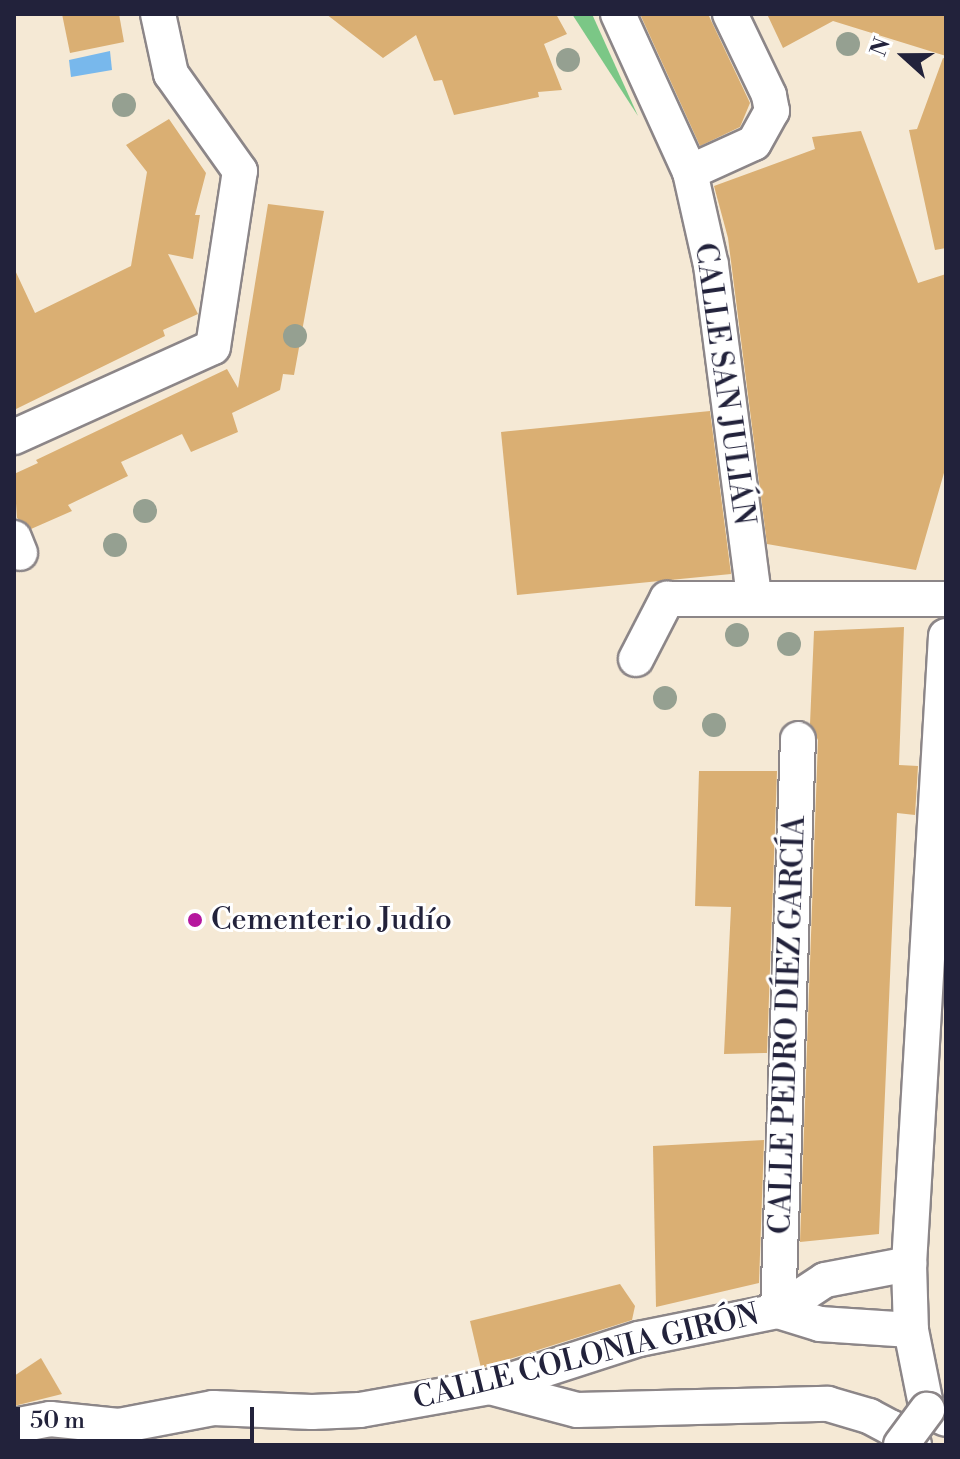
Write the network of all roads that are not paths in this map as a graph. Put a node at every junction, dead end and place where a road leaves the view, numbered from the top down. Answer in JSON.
{"nodes":[{"id":1,"x":158,"y":14,"type":"edge"},
{"id":2,"x":618,"y":14,"type":"edge"},
{"id":3,"x":730,"y":14,"type":"edge"},
{"id":4,"x":690,"y":172,"type":"junction"},
{"id":5,"x":14,"y":437,"type":"edge"},
{"id":6,"x":754,"y":598,"type":"junction"},
{"id":7,"x":946,"y":599,"type":"edge"},
{"id":8,"x":946,"y":636,"type":"edge"},
{"id":9,"x":636,"y":659,"type":"dead end"},
{"id":10,"x":798,"y":739,"type":"dead end"},
{"id":11,"x":909,"y":1264,"type":"junction"},
{"id":12,"x":778,"y":1311,"type":"junction"},
{"id":13,"x":911,"y":1330,"type":"junction"},
{"id":14,"x":490,"y":1387,"type":"junction"},
{"id":15,"x":936,"y":1415,"type":"edge"},
{"id":16,"x":14,"y":1426,"type":"edge"},
{"id":17,"x":901,"y":1445,"type":"edge"},
{"id":18,"x":914,"y":1445,"type":"edge"}],
"edges":[{"from":1,"to":5,"type":"street"},
{"from":2,"to":4,"type":"street","name":"CALLE SAN JULIÁN"},
{"from":3,"to":4,"type":"street"},
{"from":4,"to":6,"type":"street","name":"CALLE SAN JULIÁN"},
{"from":6,"to":7,"type":"street"},
{"from":6,"to":9,"type":"street"},
{"from":8,"to":11,"type":"street"},
{"from":10,"to":12,"type":"street","name":"CALLE PEDRO DÍEZ GARCÍA"},
{"from":11,"to":12,"type":"street","name":"CALLE COLONIA GIRÓN"},
{"from":11,"to":13,"type":"street"},
{"from":12,"to":13,"type":"street","name":"CALLE COLONIA GIRÓN"},
{"from":12,"to":14,"type":"street","name":"CALLE COLONIA GIRÓN"},
{"from":13,"to":15,"type":"street"},
{"from":14,"to":16,"type":"street","name":"CALLE COLONIA GIRÓN"},
{"from":14,"to":18,"type":"street"},
{"from":15,"to":17,"type":"street","bridge":true}]}
